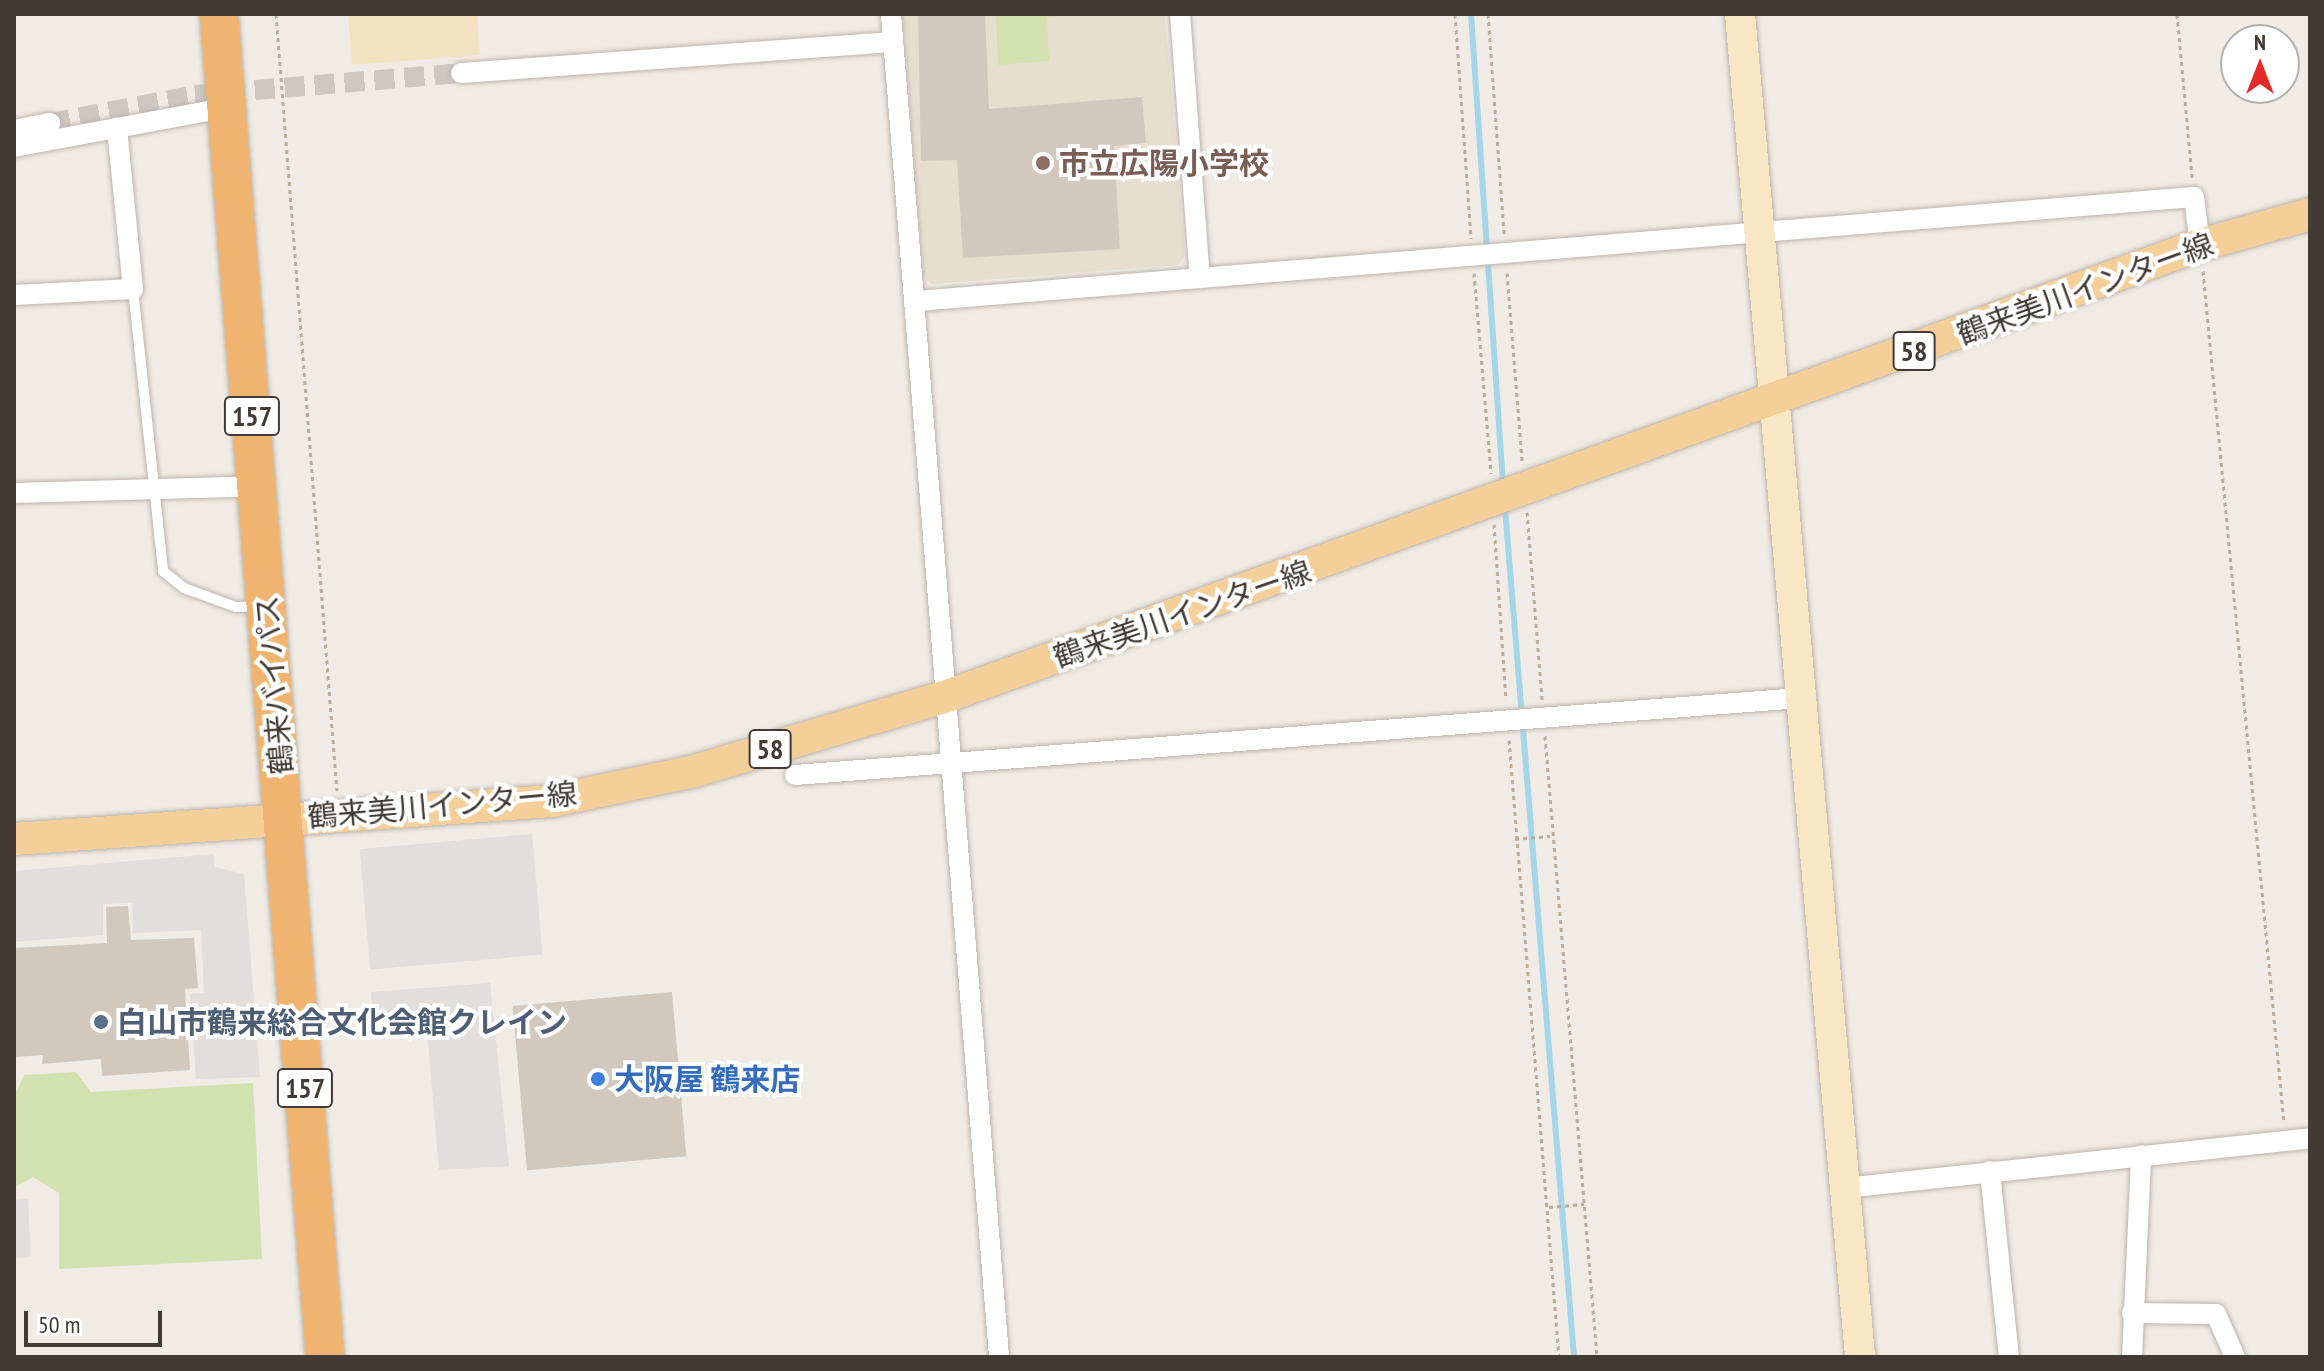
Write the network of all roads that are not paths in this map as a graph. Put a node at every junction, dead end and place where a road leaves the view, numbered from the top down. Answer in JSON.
{"nodes":[{"id":1,"x":219,"y":14,"type":"edge"},
{"id":2,"x":891,"y":14,"type":"edge"},
{"id":3,"x":1180,"y":14,"type":"edge"},
{"id":4,"x":1740,"y":14,"type":"edge"},
{"id":5,"x":893,"y":42,"type":"junction"},
{"id":6,"x":461,"y":73,"type":"tunnel mouth"},
{"id":7,"x":224,"y":108,"type":"junction"},
{"id":8,"x":50,"y":123,"type":"tunnel mouth"},
{"id":9,"x":117,"y":128,"type":"junction"},
{"id":10,"x":14,"y":130,"type":"edge"},
{"id":11,"x":14,"y":147,"type":"edge"},
{"id":12,"x":2310,"y":214,"type":"edge"},
{"id":13,"x":1759,"y":234,"type":"junction"},
{"id":14,"x":2200,"y":245,"type":"junction"},
{"id":15,"x":1200,"y":278,"type":"junction"},
{"id":16,"x":133,"y":289,"type":"junction"},
{"id":17,"x":14,"y":295,"type":"edge"},
{"id":18,"x":917,"y":301,"type":"junction"},
{"id":19,"x":1774,"y":402,"type":"junction"},
{"id":20,"x":258,"y":486,"type":"junction"},
{"id":21,"x":155,"y":489,"type":"junction"},
{"id":22,"x":14,"y":493,"type":"edge"},
{"id":23,"x":268,"y":606,"type":"junction"},
{"id":24,"x":950,"y":695,"type":"junction"},
{"id":25,"x":1800,"y":698,"type":"junction"},
{"id":26,"x":953,"y":766,"type":"junction"},
{"id":27,"x":795,"y":775,"type":"dead end"},
{"id":28,"x":286,"y":819,"type":"junction"},
{"id":29,"x":14,"y":839,"type":"edge"},
{"id":30,"x":2310,"y":1138,"type":"edge"},
{"id":31,"x":2141,"y":1155,"type":"junction"},
{"id":32,"x":1990,"y":1171,"type":"junction"},
{"id":33,"x":1845,"y":1188,"type":"junction"},
{"id":34,"x":2132,"y":1313,"type":"junction"},
{"id":35,"x":325,"y":1357,"type":"edge"},
{"id":36,"x":999,"y":1357,"type":"edge"},
{"id":37,"x":1860,"y":1357,"type":"edge"},
{"id":38,"x":2009,"y":1357,"type":"edge"},
{"id":39,"x":2132,"y":1357,"type":"edge"},
{"id":40,"x":2235,"y":1357,"type":"edge"}],
"edges":[{"from":1,"to":7,"type":"highway","name":"鶴来バイパス","number":"157"},
{"from":2,"to":5,"type":"street"},
{"from":3,"to":15,"type":"street"},
{"from":4,"to":13,"type":"street"},
{"from":5,"to":6,"type":"street"},
{"from":5,"to":18,"type":"street"},
{"from":7,"to":9,"type":"street"},
{"from":7,"to":20,"type":"highway","name":"鶴来バイパス","number":"157"},
{"from":8,"to":10,"type":"street"},
{"from":9,"to":11,"type":"street"},
{"from":9,"to":16,"type":"street"},
{"from":12,"to":14,"type":"main road","name":"鶴来美川インター線","number":"58"},
{"from":13,"to":14,"type":"street"},
{"from":13,"to":15,"type":"street"},
{"from":13,"to":19,"type":"street"},
{"from":14,"to":19,"type":"main road","name":"鶴来美川インター線","number":"58"},
{"from":15,"to":18,"type":"street"},
{"from":16,"to":17,"type":"street"},
{"from":16,"to":21,"type":"lane"},
{"from":18,"to":24,"type":"street"},
{"from":19,"to":24,"type":"main road","name":"鶴来美川インター線","number":"58"},
{"from":19,"to":25,"type":"street"},
{"from":20,"to":21,"type":"street"},
{"from":20,"to":23,"type":"highway","name":"鶴来バイパス","number":"157"},
{"from":21,"to":22,"type":"street"},
{"from":21,"to":23,"type":"lane"},
{"from":23,"to":28,"type":"highway","name":"鶴来バイパス","number":"157"},
{"from":24,"to":26,"type":"street"},
{"from":24,"to":28,"type":"main road","name":"鶴来美川インター線","number":"58"},
{"from":25,"to":26,"type":"street"},
{"from":25,"to":33,"type":"street"},
{"from":26,"to":27,"type":"street"},
{"from":26,"to":36,"type":"street"},
{"from":28,"to":29,"type":"main road","name":"鶴来美川インター線","number":"58"},
{"from":28,"to":35,"type":"highway","name":"鶴来バイパス","number":"157"},
{"from":30,"to":31,"type":"street"},
{"from":31,"to":32,"type":"street"},
{"from":31,"to":34,"type":"street"},
{"from":32,"to":33,"type":"street"},
{"from":32,"to":38,"type":"street"},
{"from":33,"to":37,"type":"street"},
{"from":34,"to":39,"type":"street"},
{"from":34,"to":40,"type":"street"}]}
